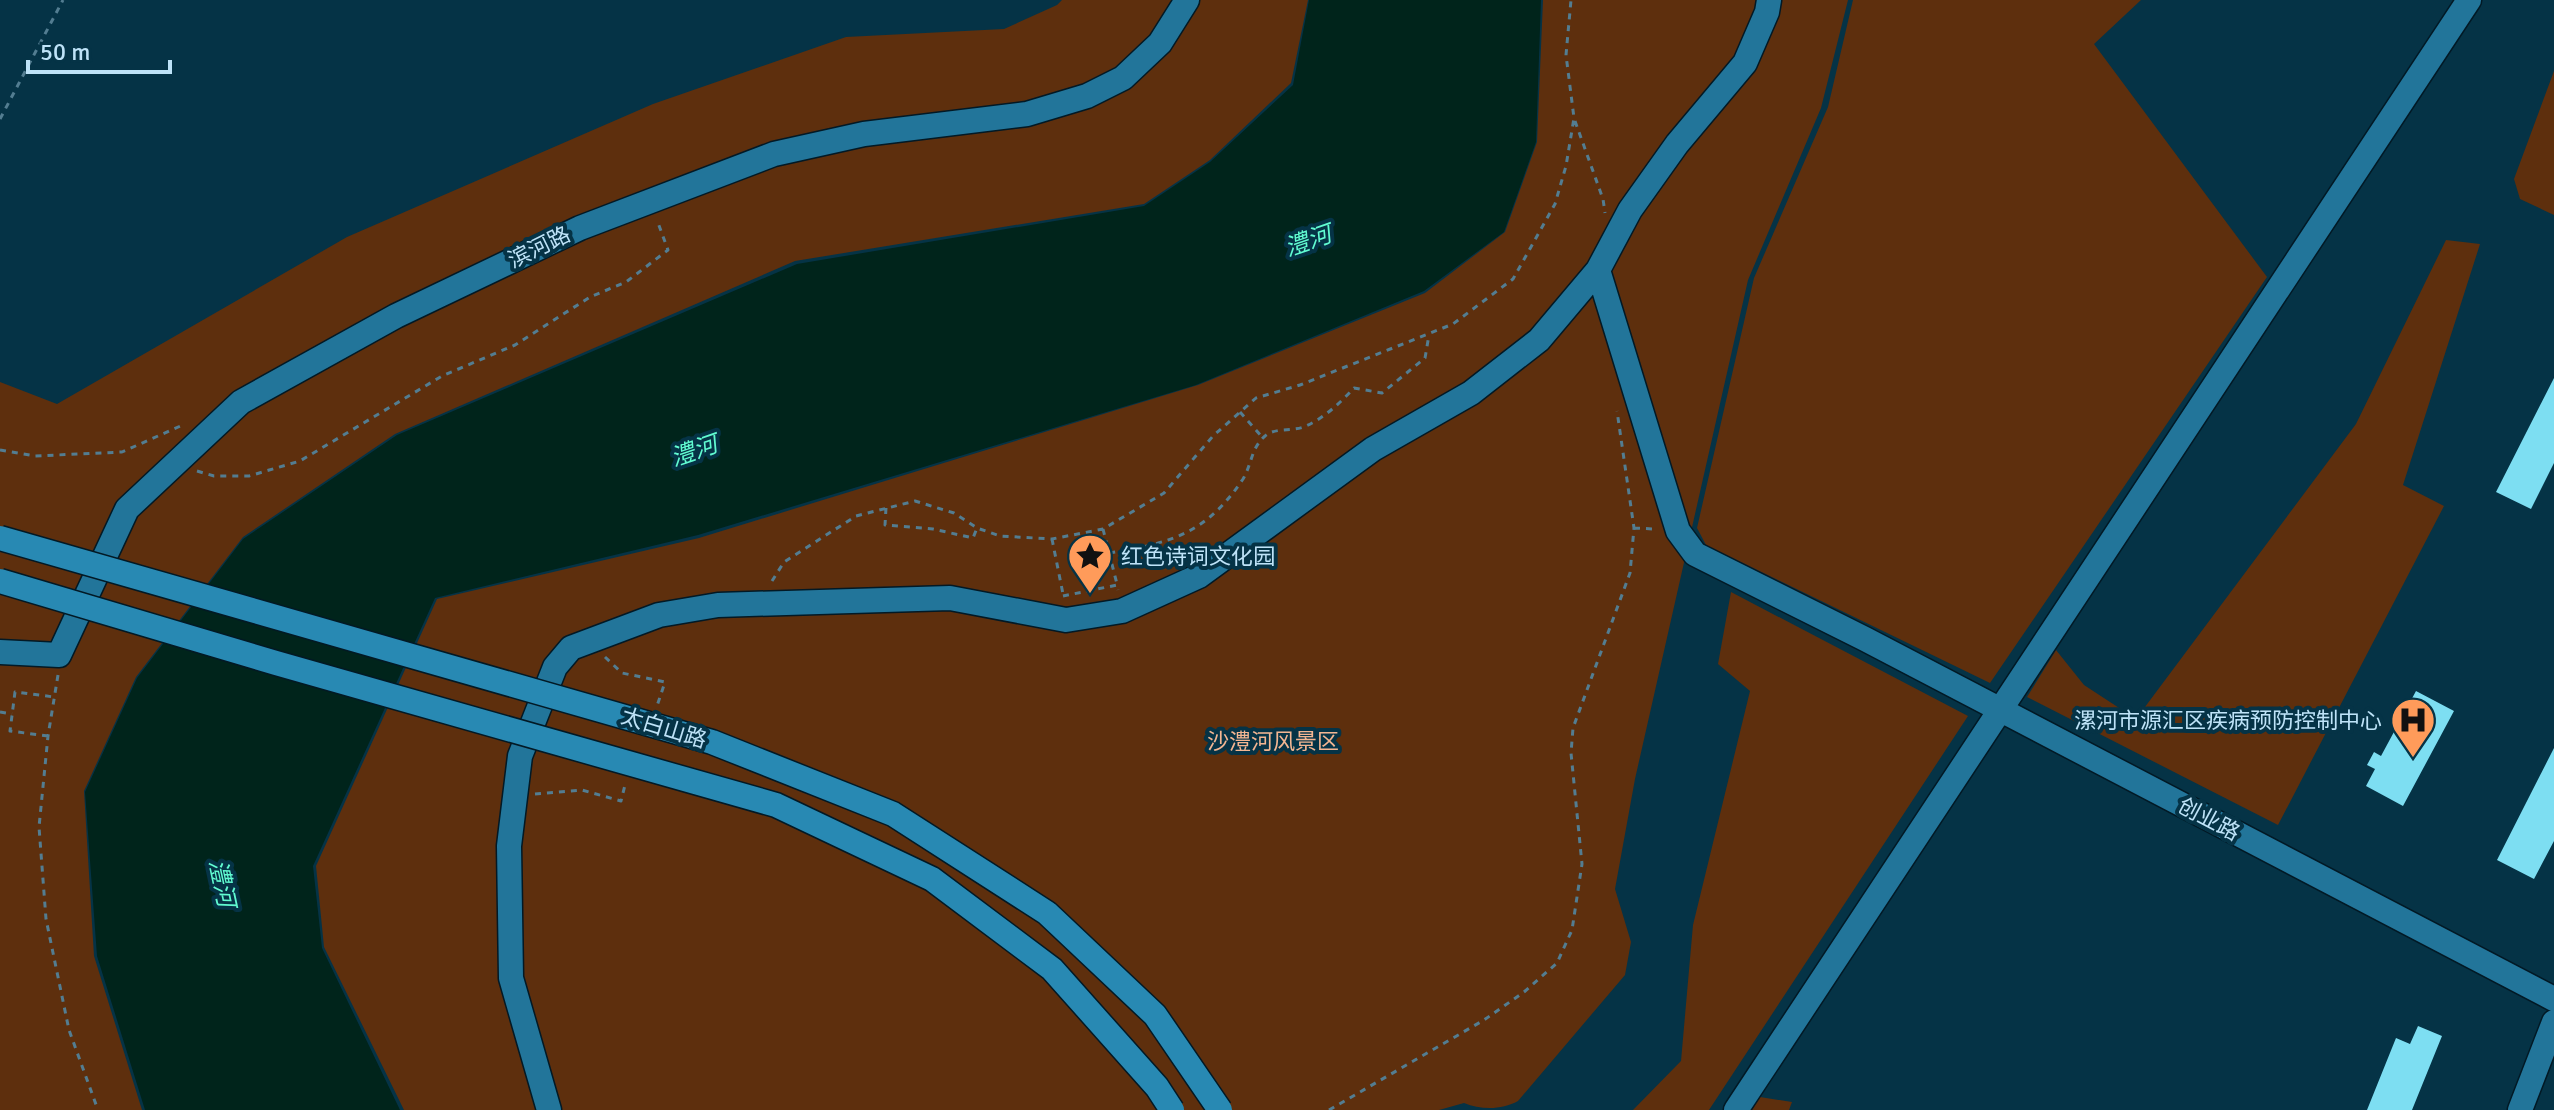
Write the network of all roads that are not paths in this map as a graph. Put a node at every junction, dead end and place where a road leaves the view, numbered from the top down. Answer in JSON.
{"nodes":[{"id":1,"x":1187,"y":0,"type":"edge"},
{"id":2,"x":1769,"y":0,"type":"edge"},
{"id":3,"x":2469,"y":0,"type":"edge"},
{"id":4,"x":1598,"y":270,"type":"junction"},
{"id":5,"x":0,"y":538,"type":"edge"},
{"id":6,"x":0,"y":581,"type":"edge"},
{"id":7,"x":0,"y":652,"type":"edge"},
{"id":8,"x":2001,"y":711,"type":"junction"},
{"id":9,"x":2554,"y":999,"type":"edge"},
{"id":10,"x":2554,"y":1022,"type":"edge"},
{"id":11,"x":549,"y":1110,"type":"edge"},
{"id":12,"x":1172,"y":1110,"type":"edge"},
{"id":13,"x":1220,"y":1110,"type":"edge"},
{"id":14,"x":1736,"y":1110,"type":"edge"},
{"id":15,"x":2520,"y":1110,"type":"edge"}],
"edges":[{"from":1,"to":7,"type":"street","name":"滨河路"},
{"from":2,"to":4,"type":"street"},
{"from":3,"to":8,"type":"street"},
{"from":4,"to":8,"type":"street","name":"创业路"},
{"from":4,"to":11,"type":"street"},
{"from":5,"to":13,"type":"main road","name":"太白山路","bridge":true},
{"from":6,"to":12,"type":"main road","name":"太白山路","bridge":true},
{"from":8,"to":9,"type":"street","name":"创业路"},
{"from":8,"to":14,"type":"street"},
{"from":10,"to":15,"type":"street"}]}
